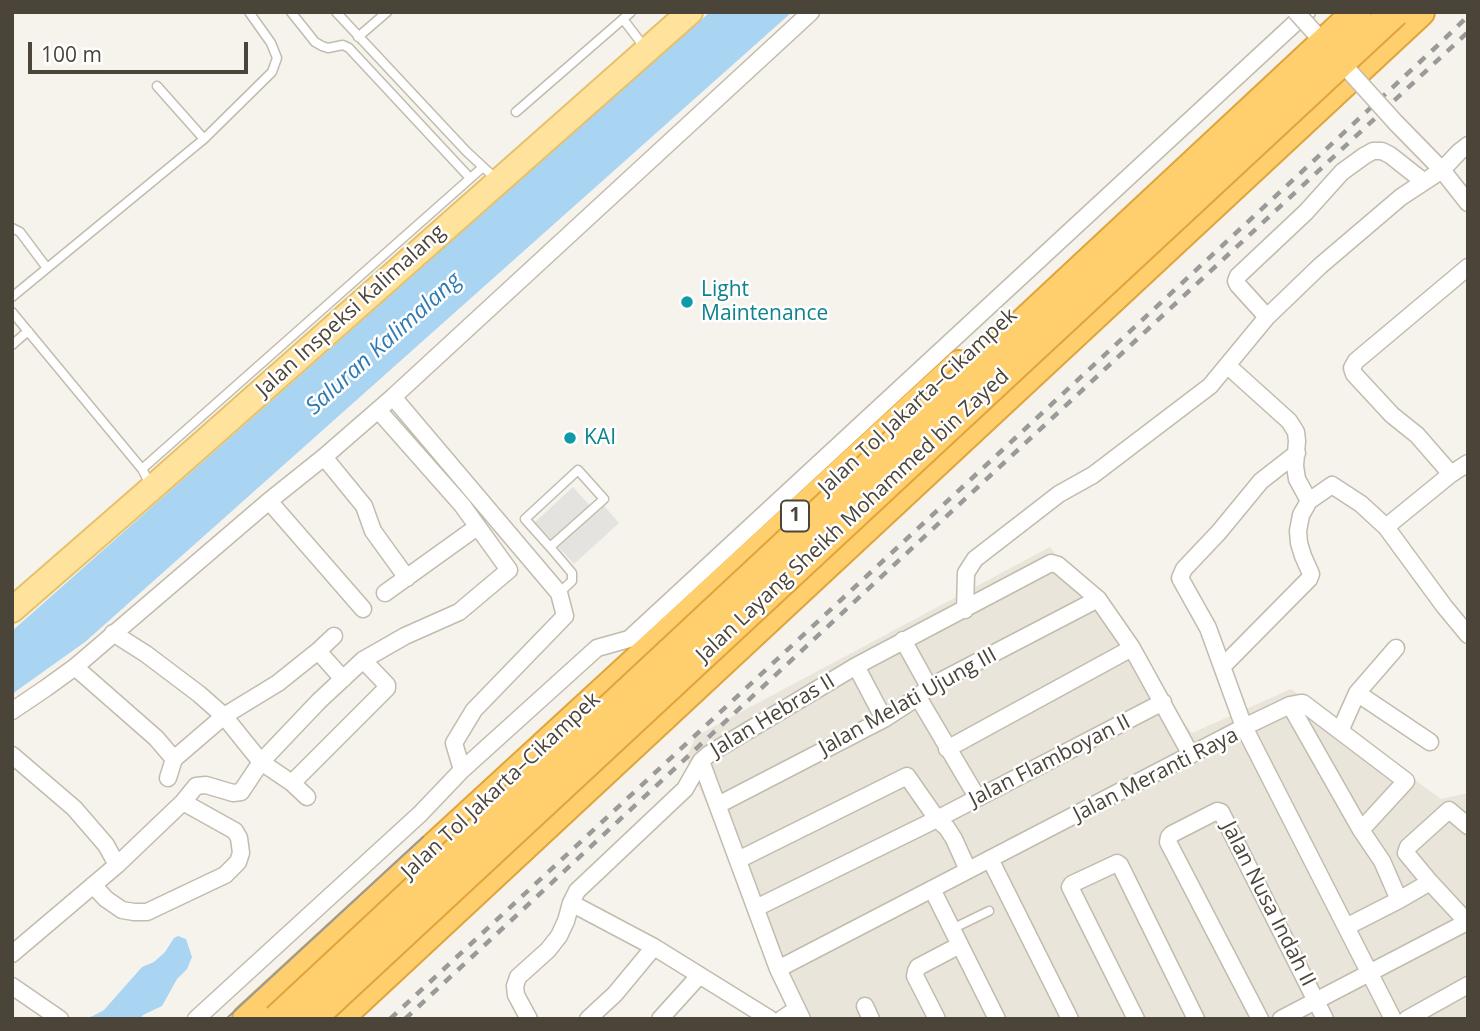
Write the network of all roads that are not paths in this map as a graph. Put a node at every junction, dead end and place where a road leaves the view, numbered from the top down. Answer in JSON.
{"nodes":[{"id":1,"x":249,"y":12,"type":"edge"},
{"id":2,"x":291,"y":12,"type":"edge"},
{"id":3,"x":336,"y":12,"type":"edge"},
{"id":4,"x":387,"y":12,"type":"edge"},
{"id":5,"x":631,"y":12,"type":"edge"},
{"id":6,"x":690,"y":12,"type":"edge"},
{"id":7,"x":811,"y":12,"type":"edge"},
{"id":8,"x":1296,"y":12,"type":"edge"},
{"id":9,"x":1307,"y":12,"type":"edge"},
{"id":10,"x":1342,"y":12,"type":"edge"},
{"id":11,"x":1357,"y":12,"type":"edge"},
{"id":12,"x":1395,"y":12,"type":"edge"},
{"id":13,"x":1420,"y":12,"type":"edge"},
{"id":14,"x":623,"y":19,"type":"junction"},
{"id":15,"x":359,"y":37,"type":"junction"},
{"id":16,"x":647,"y":51,"type":"junction"},
{"id":17,"x":157,"y":86,"type":"dead end"},
{"id":18,"x":516,"y":112,"type":"dead end"},
{"id":19,"x":204,"y":139,"type":"junction"},
{"id":20,"x":1468,"y":145,"type":"edge"},
{"id":21,"x":1442,"y":170,"type":"junction"},
{"id":22,"x":491,"y":174,"type":"junction"},
{"id":23,"x":470,"y":178,"type":"junction"},
{"id":24,"x":1423,"y":181,"type":"junction"},
{"id":25,"x":1468,"y":204,"type":"edge"},
{"id":26,"x":12,"y":228,"type":"edge"},
{"id":27,"x":1468,"y":267,"type":"edge"},
{"id":28,"x":47,"y":268,"type":"junction"},
{"id":29,"x":12,"y":297,"type":"edge"},
{"id":30,"x":12,"y":312,"type":"edge"},
{"id":31,"x":1267,"y":317,"type":"junction"},
{"id":32,"x":28,"y":331,"type":"junction"},
{"id":33,"x":12,"y":345,"type":"edge"},
{"id":34,"x":282,"y":358,"type":"junction"},
{"id":35,"x":1228,"y":366,"type":"junction"},
{"id":36,"x":393,"y":397,"type":"junction"},
{"id":37,"x":378,"y":410,"type":"junction"},
{"id":38,"x":1297,"y":453,"type":"junction"},
{"id":39,"x":324,"y":457,"type":"junction"},
{"id":40,"x":1468,"y":463,"type":"edge"},
{"id":41,"x":1451,"y":474,"type":"junction"},
{"id":42,"x":147,"y":479,"type":"junction"},
{"id":43,"x":1309,"y":501,"type":"junction"},
{"id":44,"x":268,"y":502,"type":"junction"},
{"id":45,"x":477,"y":527,"type":"junction"},
{"id":46,"x":1386,"y":527,"type":"junction"},
{"id":47,"x":550,"y":547,"type":"junction"},
{"id":48,"x":407,"y":578,"type":"junction"},
{"id":49,"x":385,"y":593,"type":"dead end"},
{"id":50,"x":559,"y":593,"type":"junction"},
{"id":51,"x":1098,"y":599,"type":"junction"},
{"id":52,"x":363,"y":609,"type":"dead end"},
{"id":53,"x":12,"y":610,"type":"edge"},
{"id":54,"x":965,"y":610,"type":"junction"},
{"id":55,"x":113,"y":633,"type":"junction"},
{"id":56,"x":1468,"y":635,"type":"edge"},
{"id":57,"x":334,"y":636,"type":"dead end"},
{"id":58,"x":903,"y":640,"type":"junction"},
{"id":59,"x":1132,"y":648,"type":"junction"},
{"id":60,"x":1396,"y":648,"type":"dead end"},
{"id":61,"x":318,"y":651,"type":"junction"},
{"id":62,"x":363,"y":660,"type":"junction"},
{"id":63,"x":856,"y":666,"type":"junction"},
{"id":64,"x":1223,"y":666,"type":"junction"},
{"id":65,"x":75,"y":667,"type":"junction"},
{"id":66,"x":343,"y":679,"type":"junction"},
{"id":67,"x":923,"y":692,"type":"junction"},
{"id":68,"x":1357,"y":693,"type":"junction"},
{"id":69,"x":1163,"y":702,"type":"junction"},
{"id":70,"x":1290,"y":705,"type":"junction"},
{"id":71,"x":12,"y":711,"type":"edge"},
{"id":72,"x":224,"y":716,"type":"junction"},
{"id":73,"x":884,"y":719,"type":"junction"},
{"id":74,"x":1244,"y":727,"type":"junction"},
{"id":75,"x":1340,"y":731,"type":"junction"},
{"id":76,"x":1430,"y":742,"type":"dead end"},
{"id":77,"x":947,"y":749,"type":"junction"},
{"id":78,"x":12,"y":755,"type":"edge"},
{"id":79,"x":1191,"y":755,"type":"junction"},
{"id":80,"x":174,"y":759,"type":"junction"},
{"id":81,"x":701,"y":761,"type":"junction"},
{"id":82,"x":261,"y":762,"type":"junction"},
{"id":83,"x":462,"y":770,"type":"junction"},
{"id":84,"x":168,"y":778,"type":"dead end"},
{"id":85,"x":292,"y":783,"type":"junction"},
{"id":86,"x":188,"y":796,"type":"junction"},
{"id":87,"x":307,"y":797,"type":"dead end"},
{"id":88,"x":977,"y":797,"type":"junction"},
{"id":89,"x":718,"y":805,"type":"junction"},
{"id":90,"x":937,"y":820,"type":"junction"},
{"id":91,"x":1467,"y":823,"type":"edge"},
{"id":92,"x":1361,"y":830,"type":"junction"},
{"id":93,"x":990,"y":859,"type":"junction"},
{"id":94,"x":738,"y":860,"type":"junction"},
{"id":95,"x":117,"y":865,"type":"junction"},
{"id":96,"x":968,"y":870,"type":"junction"},
{"id":97,"x":1430,"y":882,"type":"junction"},
{"id":98,"x":93,"y":885,"type":"junction"},
{"id":99,"x":932,"y":889,"type":"junction"},
{"id":100,"x":1399,"y":900,"type":"junction"},
{"id":101,"x":571,"y":903,"type":"junction"},
{"id":102,"x":756,"y":908,"type":"junction"},
{"id":103,"x":989,"y":911,"type":"dead end"},
{"id":104,"x":1467,"y":922,"type":"edge"},
{"id":105,"x":1346,"y":928,"type":"junction"},
{"id":106,"x":952,"y":929,"type":"junction"},
{"id":107,"x":960,"y":945,"type":"junction"},
{"id":108,"x":654,"y":947,"type":"junction"},
{"id":109,"x":12,"y":954,"type":"edge"},
{"id":110,"x":778,"y":969,"type":"junction"},
{"id":111,"x":1369,"y":973,"type":"junction"},
{"id":112,"x":699,"y":976,"type":"junction"},
{"id":113,"x":1468,"y":985,"type":"edge"},
{"id":114,"x":12,"y":986,"type":"edge"},
{"id":115,"x":1316,"y":1000,"type":"junction"},
{"id":116,"x":749,"y":1014,"type":"edge"},
{"id":117,"x":800,"y":1014,"type":"edge"},
{"id":118,"x":60,"y":1019,"type":"edge"},
{"id":119,"x":196,"y":1019,"type":"edge"},
{"id":120,"x":247,"y":1019,"type":"edge"},
{"id":121,"x":277,"y":1019,"type":"edge"},
{"id":122,"x":311,"y":1019,"type":"edge"},
{"id":123,"x":338,"y":1019,"type":"edge"},
{"id":124,"x":529,"y":1019,"type":"edge"},
{"id":125,"x":588,"y":1019,"type":"edge"},
{"id":126,"x":660,"y":1019,"type":"edge"},
{"id":127,"x":770,"y":1019,"type":"edge"},
{"id":128,"x":782,"y":1019,"type":"edge"},
{"id":129,"x":937,"y":1019,"type":"edge"},
{"id":130,"x":997,"y":1019,"type":"edge"},
{"id":131,"x":1069,"y":1019,"type":"edge"},
{"id":132,"x":1136,"y":1019,"type":"edge"},
{"id":133,"x":1196,"y":1019,"type":"edge"},
{"id":134,"x":1261,"y":1019,"type":"edge"},
{"id":135,"x":1281,"y":1019,"type":"edge"},
{"id":136,"x":1325,"y":1019,"type":"edge"},
{"id":137,"x":1393,"y":1019,"type":"edge"},
{"id":138,"x":1407,"y":1019,"type":"edge"}],
"edges":[{"from":1,"to":19,"type":"lane"},
{"from":2,"to":23,"type":"lane"},
{"from":3,"to":15,"type":"lane"},
{"from":4,"to":15,"type":"lane"},
{"from":5,"to":14,"type":"lane"},
{"from":6,"to":16,"type":"main road","name":"Jalan Inspeksi Kalimalang"},
{"from":7,"to":36,"type":"street"},
{"from":8,"to":21,"type":"street","bridge":true},
{"from":9,"to":83,"type":"street"},
{"from":10,"to":120,"type":"highway","name":"Jalan Tol Jakarta–Cikampek","number":"1"},
{"from":11,"to":121,"type":"highway","name":"Jalan Layang Sheikh Mohammed bin Zayed","number":"1","bridge":true},
{"from":12,"to":122,"type":"highway","name":"Jalan Layang Sheikh Mohammed bin Zayed","number":"1","bridge":true},
{"from":13,"to":123,"type":"highway"},
{"from":14,"to":16,"type":"lane"},
{"from":14,"to":18,"type":"lane"},
{"from":15,"to":22,"type":"lane"},
{"from":16,"to":22,"type":"main road","name":"Jalan Inspeksi Kalimalang"},
{"from":17,"to":19,"type":"lane"},
{"from":19,"to":28,"type":"lane"},
{"from":20,"to":21,"type":"street"},
{"from":21,"to":24,"type":"street"},
{"from":21,"to":25,"type":"street"},
{"from":22,"to":23,"type":"lane"},
{"from":22,"to":34,"type":"main road","name":"Jalan Inspeksi Kalimalang"},
{"from":23,"to":34,"type":"lane"},
{"from":24,"to":31,"type":"street"},
{"from":24,"to":31,"type":"street"},
{"from":26,"to":28,"type":"lane"},
{"from":27,"to":41,"type":"street"},
{"from":28,"to":29,"type":"lane"},
{"from":30,"to":32,"type":"lane"},
{"from":31,"to":35,"type":"street"},
{"from":32,"to":33,"type":"lane"},
{"from":32,"to":42,"type":"lane"},
{"from":34,"to":42,"type":"main road","name":"Jalan Inspeksi Kalimalang"},
{"from":35,"to":38,"type":"street"},
{"from":35,"to":54,"type":"street"},
{"from":36,"to":37,"type":"street"},
{"from":36,"to":50,"type":"street"},
{"from":37,"to":39,"type":"street"},
{"from":37,"to":45,"type":"street"},
{"from":38,"to":43,"type":"street"},
{"from":38,"to":64,"type":"street"},
{"from":39,"to":44,"type":"street"},
{"from":39,"to":48,"type":"street"},
{"from":40,"to":41,"type":"street"},
{"from":41,"to":46,"type":"street"},
{"from":42,"to":53,"type":"main road","name":"Jalan Inspeksi Kalimalang"},
{"from":43,"to":46,"type":"street"},
{"from":43,"to":64,"type":"street"},
{"from":44,"to":52,"type":"street"},
{"from":44,"to":55,"type":"street"},
{"from":45,"to":48,"type":"street"},
{"from":45,"to":62,"type":"street"},
{"from":46,"to":56,"type":"street"},
{"from":47,"to":47,"type":"lane"},
{"from":47,"to":50,"type":"lane"},
{"from":48,"to":49,"type":"street"},
{"from":50,"to":83,"type":"street"},
{"from":51,"to":54,"type":"street","name":"Jalan Hebras II"},
{"from":51,"to":59,"type":"street"},
{"from":51,"to":67,"type":"street","name":"Jalan Melati Ujung III"},
{"from":54,"to":58,"type":"street","name":"Jalan Hebras II"},
{"from":55,"to":65,"type":"street"},
{"from":55,"to":72,"type":"street"},
{"from":57,"to":61,"type":"street"},
{"from":58,"to":63,"type":"street","name":"Jalan Hebras II"},
{"from":58,"to":67,"type":"street"},
{"from":59,"to":69,"type":"street"},
{"from":59,"to":77,"type":"street"},
{"from":60,"to":68,"type":"street"},
{"from":61,"to":66,"type":"street"},
{"from":61,"to":72,"type":"street"},
{"from":62,"to":66,"type":"street"},
{"from":62,"to":85,"type":"street"},
{"from":63,"to":73,"type":"street"},
{"from":63,"to":81,"type":"street","name":"Jalan Hebras II"},
{"from":64,"to":74,"type":"street"},
{"from":65,"to":71,"type":"street"},
{"from":65,"to":80,"type":"street"},
{"from":66,"to":82,"type":"street"},
{"from":67,"to":73,"type":"street","name":"Jalan Melati Ujung III"},
{"from":67,"to":77,"type":"street"},
{"from":68,"to":75,"type":"street"},
{"from":68,"to":76,"type":"street"},
{"from":69,"to":79,"type":"street"},
{"from":69,"to":88,"type":"street","name":"Jalan Flamboyan II"},
{"from":70,"to":74,"type":"street"},
{"from":70,"to":75,"type":"street"},
{"from":70,"to":92,"type":"street"},
{"from":72,"to":80,"type":"street"},
{"from":72,"to":82,"type":"street"},
{"from":73,"to":89,"type":"street","name":"Jalan Melati Ujung III"},
{"from":74,"to":79,"type":"street","name":"Jalan Meranti Raya"},
{"from":74,"to":105,"type":"street","name":"Jalan Meranti Raya"},
{"from":75,"to":92,"type":"street"},
{"from":77,"to":88,"type":"street"},
{"from":78,"to":95,"type":"street"},
{"from":79,"to":93,"type":"street","name":"Jalan Meranti Raya"},
{"from":80,"to":84,"type":"street"},
{"from":81,"to":89,"type":"street","name":"Jalan Hebras II"},
{"from":81,"to":101,"type":"street"},
{"from":82,"to":85,"type":"street"},
{"from":82,"to":86,"type":"street"},
{"from":83,"to":119,"type":"street"},
{"from":85,"to":87,"type":"street"},
{"from":86,"to":95,"type":"street"},
{"from":86,"to":98,"type":"street"},
{"from":88,"to":90,"type":"street","name":"Jalan Flamboyan II"},
{"from":89,"to":94,"type":"street","name":"Jalan Hebras II"},
{"from":90,"to":94,"type":"street"},
{"from":90,"to":96,"type":"street"},
{"from":90,"to":102,"type":"street","name":"Jalan Flamboyan II"},
{"from":91,"to":97,"type":"street"},
{"from":92,"to":100,"type":"street"},
{"from":93,"to":96,"type":"street","name":"Jalan Meranti Raya"},
{"from":93,"to":131,"type":"street"},
{"from":94,"to":102,"type":"street","name":"Jalan Hebras II"},
{"from":95,"to":98,"type":"street"},
{"from":96,"to":99,"type":"street","name":"Jalan Meranti Raya"},
{"from":97,"to":100,"type":"street"},
{"from":97,"to":104,"type":"street"},
{"from":98,"to":109,"type":"street"},
{"from":99,"to":106,"type":"street"},
{"from":99,"to":110,"type":"street","name":"Jalan Meranti Raya"},
{"from":100,"to":105,"type":"street"},
{"from":101,"to":108,"type":"street"},
{"from":101,"to":124,"type":"street"},
{"from":102,"to":110,"type":"street","name":"Jalan Hebras II"},
{"from":103,"to":106,"type":"lane"},
{"from":104,"to":111,"type":"street"},
{"from":105,"to":111,"type":"street","name":"Jalan Meranti Raya"},
{"from":106,"to":107,"type":"street"},
{"from":107,"to":129,"type":"street"},
{"from":107,"to":130,"type":"street"},
{"from":108,"to":112,"type":"street"},
{"from":108,"to":125,"type":"street"},
{"from":110,"to":117,"type":"street","name":"Jalan Hebras II"},
{"from":111,"to":115,"type":"street"},
{"from":111,"to":137,"type":"street","name":"Jalan Meranti Raya"},
{"from":112,"to":116,"type":"street"},
{"from":112,"to":126,"type":"street"},
{"from":113,"to":138,"type":"street"},
{"from":114,"to":118,"type":"street"},
{"from":115,"to":134,"type":"street","name":"Jalan Nusa Indah II"},
{"from":115,"to":135,"type":"street"},
{"from":115,"to":136,"type":"street","name":"Jalan Nusa Indah II"},
{"from":116,"to":127,"type":"street"},
{"from":117,"to":128,"type":"street"},
{"from":132,"to":133,"type":"street"}]}
